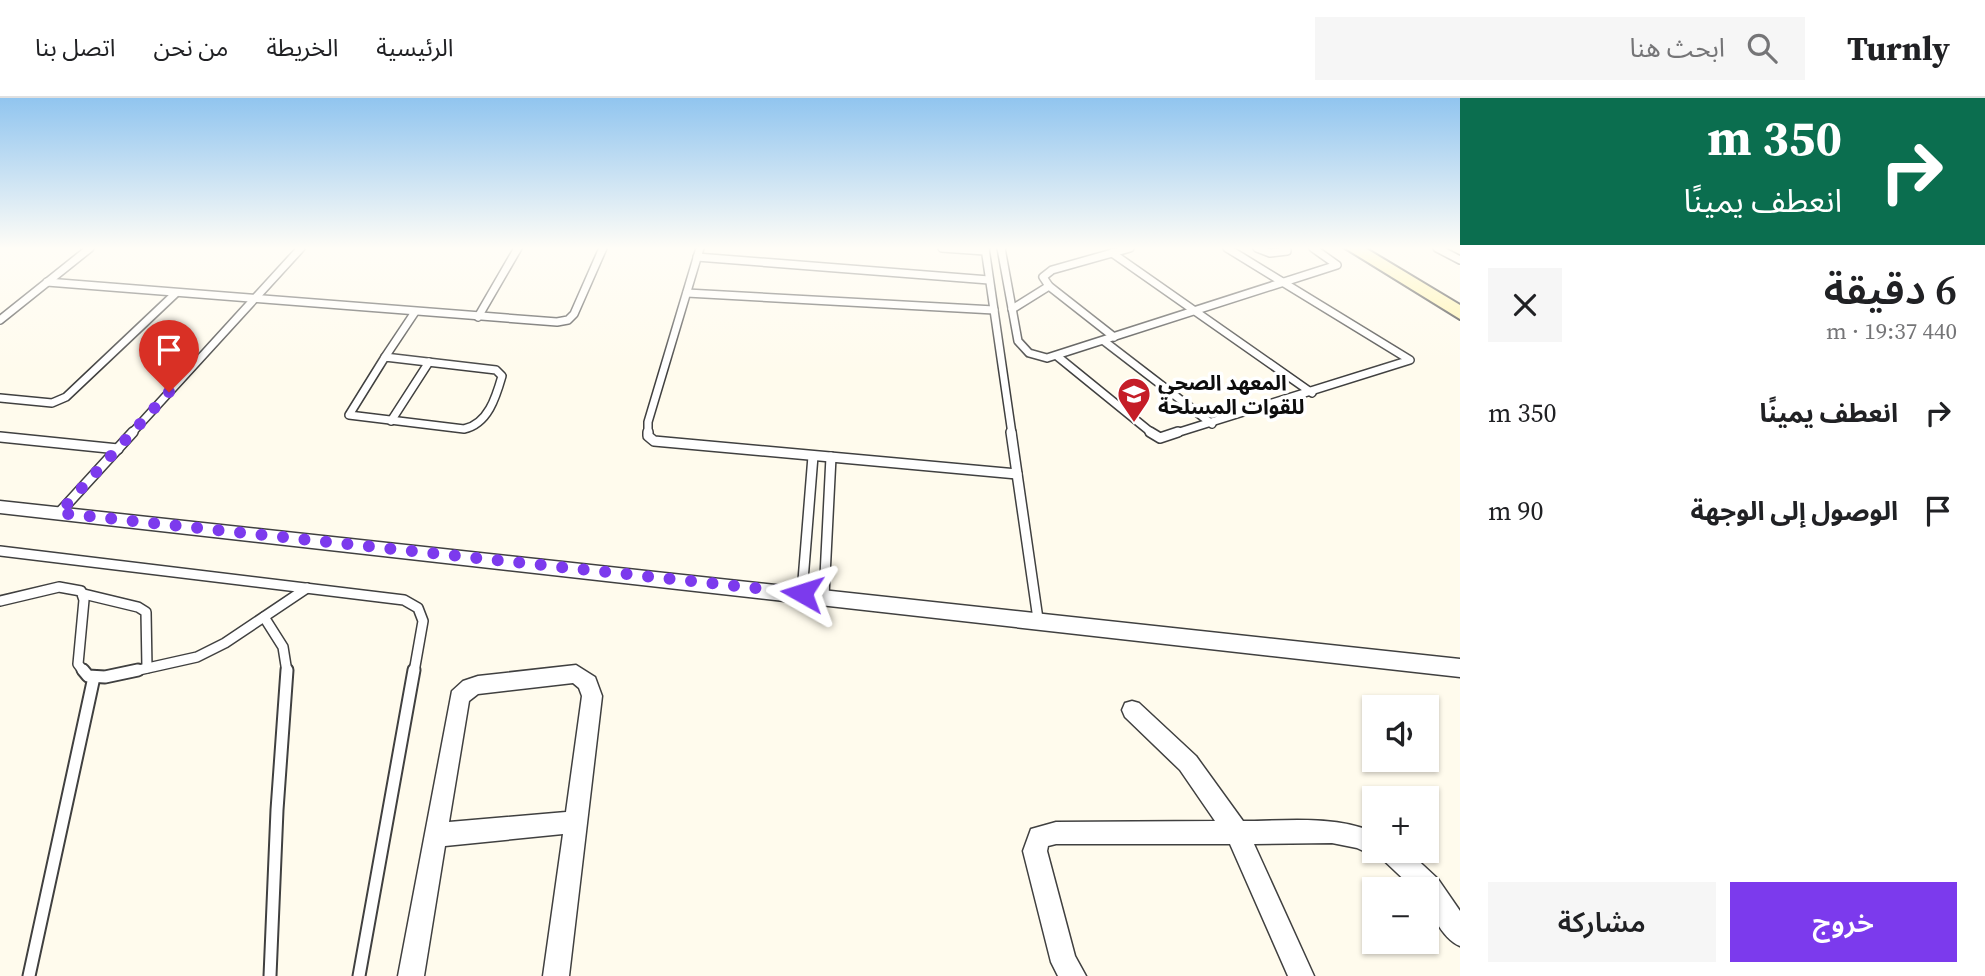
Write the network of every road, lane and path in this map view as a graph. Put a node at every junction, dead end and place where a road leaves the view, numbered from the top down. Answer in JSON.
{"nodes":[{"id":1,"x":38,"y":289,"type":"edge"},
{"id":2,"x":129,"y":289,"type":"edge"},
{"id":3,"x":263,"y":289,"type":"edge"},
{"id":4,"x":494,"y":289,"type":"edge"},
{"id":5,"x":585,"y":289,"type":"edge"},
{"id":6,"x":688,"y":289,"type":"edge"},
{"id":7,"x":990,"y":289,"type":"edge"},
{"id":8,"x":1008,"y":289,"type":"edge"},
{"id":9,"x":1044,"y":289,"type":"edge"},
{"id":10,"x":1053,"y":289,"type":"edge"},
{"id":11,"x":1163,"y":289,"type":"edge"},
{"id":12,"x":1266,"y":289,"type":"edge"},
{"id":13,"x":1294,"y":289,"type":"edge"},
{"id":14,"x":1420,"y":289,"type":"edge"},
{"id":15,"x":177,"y":293,"type":"junction"},
{"id":16,"x":687,"y":293,"type":"junction"},
{"id":17,"x":254,"y":299,"type":"junction"},
{"id":18,"x":1012,"y":309,"type":"junction"},
{"id":19,"x":994,"y":310,"type":"junction"},
{"id":20,"x":415,"y":312,"type":"junction"},
{"id":21,"x":1195,"y":312,"type":"junction"},
{"id":22,"x":1460,"y":313,"type":"edge"},
{"id":23,"x":478,"y":317,"type":"junction"},
{"id":24,"x":0,"y":320,"type":"edge"},
{"id":25,"x":1114,"y":337,"type":"junction"},
{"id":26,"x":1104,"y":341,"type":"junction"},
{"id":27,"x":1057,"y":356,"type":"junction"},
{"id":28,"x":384,"y":357,"type":"junction"},
{"id":29,"x":429,"y":362,"type":"junction"},
{"id":30,"x":1312,"y":393,"type":"junction"},
{"id":31,"x":0,"y":398,"type":"edge"},
{"id":32,"x":391,"y":421,"type":"junction"},
{"id":33,"x":1212,"y":424,"type":"junction"},
{"id":34,"x":0,"y":437,"type":"edge"},
{"id":35,"x":118,"y":449,"type":"junction"},
{"id":36,"x":813,"y":456,"type":"junction"},
{"id":37,"x":831,"y":457,"type":"junction"},
{"id":38,"x":1017,"y":474,"type":"junction"},
{"id":39,"x":0,"y":507,"type":"edge"},
{"id":40,"x":59,"y":513,"type":"junction"},
{"id":41,"x":0,"y":551,"type":"edge"},
{"id":42,"x":307,"y":588,"type":"junction"},
{"id":43,"x":802,"y":593,"type":"junction"},
{"id":44,"x":84,"y":594,"type":"junction"},
{"id":45,"x":824,"y":596,"type":"junction"},
{"id":46,"x":0,"y":601,"type":"edge"},
{"id":47,"x":264,"y":617,"type":"junction"},
{"id":48,"x":1038,"y":619,"type":"junction"},
{"id":49,"x":147,"y":668,"type":"junction"},
{"id":50,"x":1460,"y":668,"type":"edge"},
{"id":51,"x":94,"y":677,"type":"junction"},
{"id":52,"x":1132,"y":710,"type":"dead end"},
{"id":53,"x":576,"y":822,"type":"junction"},
{"id":54,"x":1236,"y":831,"type":"junction"},
{"id":55,"x":435,"y":835,"type":"junction"},
{"id":56,"x":1362,"y":839,"type":"edge"},
{"id":57,"x":1405,"y":863,"type":"edge"},
{"id":58,"x":1460,"y":934,"type":"edge"},
{"id":59,"x":29,"y":976,"type":"edge"},
{"id":60,"x":270,"y":976,"type":"edge"},
{"id":61,"x":359,"y":976,"type":"edge"},
{"id":62,"x":411,"y":976,"type":"edge"},
{"id":63,"x":555,"y":976,"type":"edge"},
{"id":64,"x":1073,"y":976,"type":"edge"},
{"id":65,"x":1301,"y":976,"type":"edge"}],
"edges":[{"from":1,"to":24,"type":"lane"},
{"from":2,"to":15,"type":"lane"},
{"from":3,"to":17,"type":"lane"},
{"from":4,"to":23,"type":"lane"},
{"from":5,"to":23,"type":"lane"},
{"from":6,"to":16,"type":"lane"},
{"from":7,"to":19,"type":"lane"},
{"from":8,"to":18,"type":"lane"},
{"from":9,"to":18,"type":"lane"},
{"from":10,"to":25,"type":"lane"},
{"from":11,"to":21,"type":"lane"},
{"from":12,"to":21,"type":"lane"},
{"from":13,"to":30,"type":"lane"},
{"from":14,"to":22,"type":"main road"},
{"from":15,"to":17,"type":"lane"},
{"from":15,"to":31,"type":"lane"},
{"from":16,"to":19,"type":"lane"},
{"from":16,"to":36,"type":"lane"},
{"from":17,"to":20,"type":"lane"},
{"from":17,"to":35,"type":"lane"},
{"from":18,"to":27,"type":"lane"},
{"from":19,"to":38,"type":"lane"},
{"from":20,"to":23,"type":"lane"},
{"from":20,"to":28,"type":"lane"},
{"from":21,"to":25,"type":"lane"},
{"from":21,"to":30,"type":"lane"},
{"from":25,"to":26,"type":"lane"},
{"from":26,"to":27,"type":"lane"},
{"from":26,"to":33,"type":"lane"},
{"from":27,"to":33,"type":"lane"},
{"from":28,"to":29,"type":"lane"},
{"from":28,"to":32,"type":"lane"},
{"from":29,"to":32,"type":"lane"},
{"from":29,"to":32,"type":"lane"},
{"from":30,"to":33,"type":"lane"},
{"from":34,"to":35,"type":"lane"},
{"from":35,"to":40,"type":"lane"},
{"from":36,"to":37,"type":"lane"},
{"from":36,"to":43,"type":"lane"},
{"from":37,"to":38,"type":"lane"},
{"from":37,"to":45,"type":"lane"},
{"from":38,"to":48,"type":"lane"},
{"from":39,"to":40,"type":"street"},
{"from":40,"to":43,"type":"street"},
{"from":41,"to":42,"type":"lane"},
{"from":42,"to":47,"type":"lane"},
{"from":42,"to":61,"type":"lane"},
{"from":43,"to":45,"type":"street"},
{"from":44,"to":46,"type":"lane"},
{"from":44,"to":49,"type":"lane"},
{"from":44,"to":51,"type":"lane"},
{"from":45,"to":48,"type":"street"},
{"from":47,"to":49,"type":"lane"},
{"from":47,"to":60,"type":"lane"},
{"from":48,"to":50,"type":"street"},
{"from":49,"to":51,"type":"lane"},
{"from":51,"to":59,"type":"lane"},
{"from":52,"to":54,"type":"street"},
{"from":53,"to":55,"type":"street"},
{"from":53,"to":55,"type":"street"},
{"from":53,"to":63,"type":"street"},
{"from":54,"to":56,"type":"street"},
{"from":54,"to":64,"type":"street"},
{"from":54,"to":65,"type":"street"},
{"from":55,"to":62,"type":"street"},
{"from":57,"to":58,"type":"street"}]}
